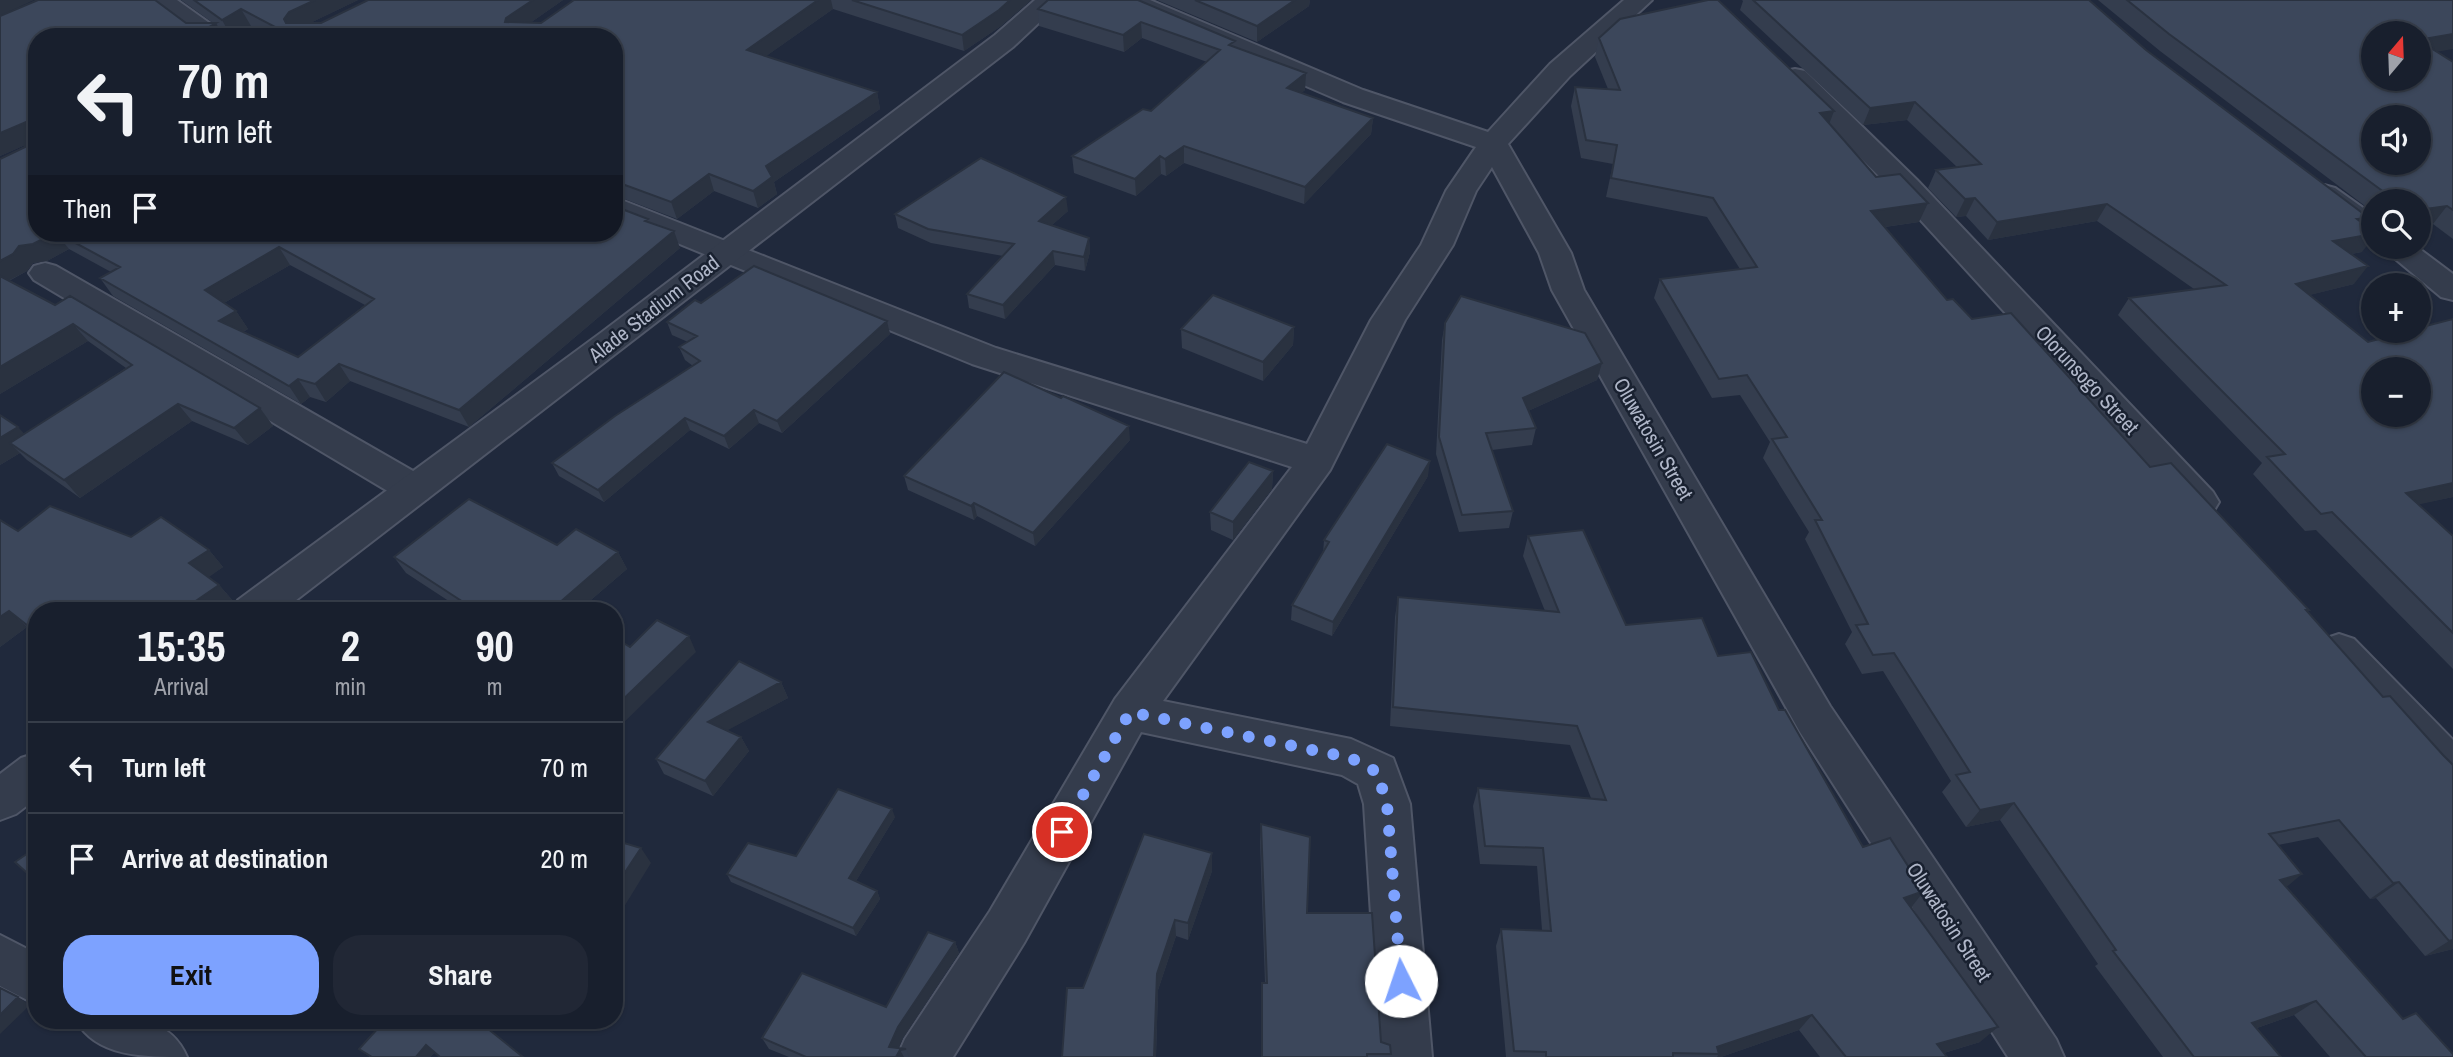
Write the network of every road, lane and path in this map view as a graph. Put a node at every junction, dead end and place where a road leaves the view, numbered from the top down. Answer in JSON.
{"nodes":[{"id":1,"x":160,"y":0,"type":"edge"},
{"id":2,"x":1050,"y":0,"type":"edge"},
{"id":3,"x":1639,"y":0,"type":"edge"},
{"id":4,"x":1138,"y":2,"type":"edge"},
{"id":5,"x":202,"y":28,"type":"edge"},
{"id":6,"x":1769,"y":53,"type":"edge"},
{"id":7,"x":1493,"y":143,"type":"junction"},
{"id":8,"x":2306,"y":180,"type":"edge"},
{"id":9,"x":623,"y":210,"type":"edge"},
{"id":10,"x":2361,"y":221,"type":"edge"},
{"id":11,"x":727,"y":253,"type":"junction"},
{"id":12,"x":2413,"y":259,"type":"edge"},
{"id":13,"x":45,"y":273,"type":"dead end"},
{"id":14,"x":2453,"y":290,"type":"edge"},
{"id":15,"x":1317,"y":461,"type":"junction"},
{"id":16,"x":414,"y":489,"type":"junction"},
{"id":17,"x":2219,"y":522,"type":"edge"},
{"id":18,"x":264,"y":602,"type":"edge"},
{"id":19,"x":2314,"y":624,"type":"edge"},
{"id":20,"x":1130,"y":712,"type":"junction"},
{"id":21,"x":2453,"y":770,"type":"edge"},
{"id":22,"x":28,"y":779,"type":"edge"},
{"id":23,"x":0,"y":800,"type":"edge"},
{"id":24,"x":0,"y":959,"type":"edge"},
{"id":25,"x":28,"y":976,"type":"edge"},
{"id":26,"x":116,"y":1029,"type":"edge"},
{"id":27,"x":161,"y":1057,"type":"edge"},
{"id":28,"x":923,"y":1057,"type":"edge"},
{"id":29,"x":1406,"y":1057,"type":"edge"},
{"id":30,"x":2038,"y":1057,"type":"edge"}],
"edges":[{"from":1,"to":5,"type":"street"},
{"from":2,"to":11,"type":"street","name":"Alade Stadium Road"},
{"from":3,"to":7,"type":"street"},
{"from":4,"to":7,"type":"street"},
{"from":6,"to":17,"type":"street","name":"Olorunsogo Street"},
{"from":7,"to":15,"type":"street"},
{"from":7,"to":30,"type":"street","name":"Oluwatosin Street"},
{"from":8,"to":10,"type":"street"},
{"from":9,"to":11,"type":"street"},
{"from":11,"to":15,"type":"street"},
{"from":11,"to":16,"type":"street","name":"Alade Stadium Road"},
{"from":12,"to":14,"type":"street"},
{"from":13,"to":16,"type":"street"},
{"from":15,"to":20,"type":"street"},
{"from":16,"to":18,"type":"street","name":"Alade Stadium Road"},
{"from":19,"to":21,"type":"street"},
{"from":20,"to":28,"type":"street"},
{"from":20,"to":29,"type":"street"},
{"from":22,"to":23,"type":"street"},
{"from":24,"to":25,"type":"street"},
{"from":26,"to":27,"type":"street"}]}
